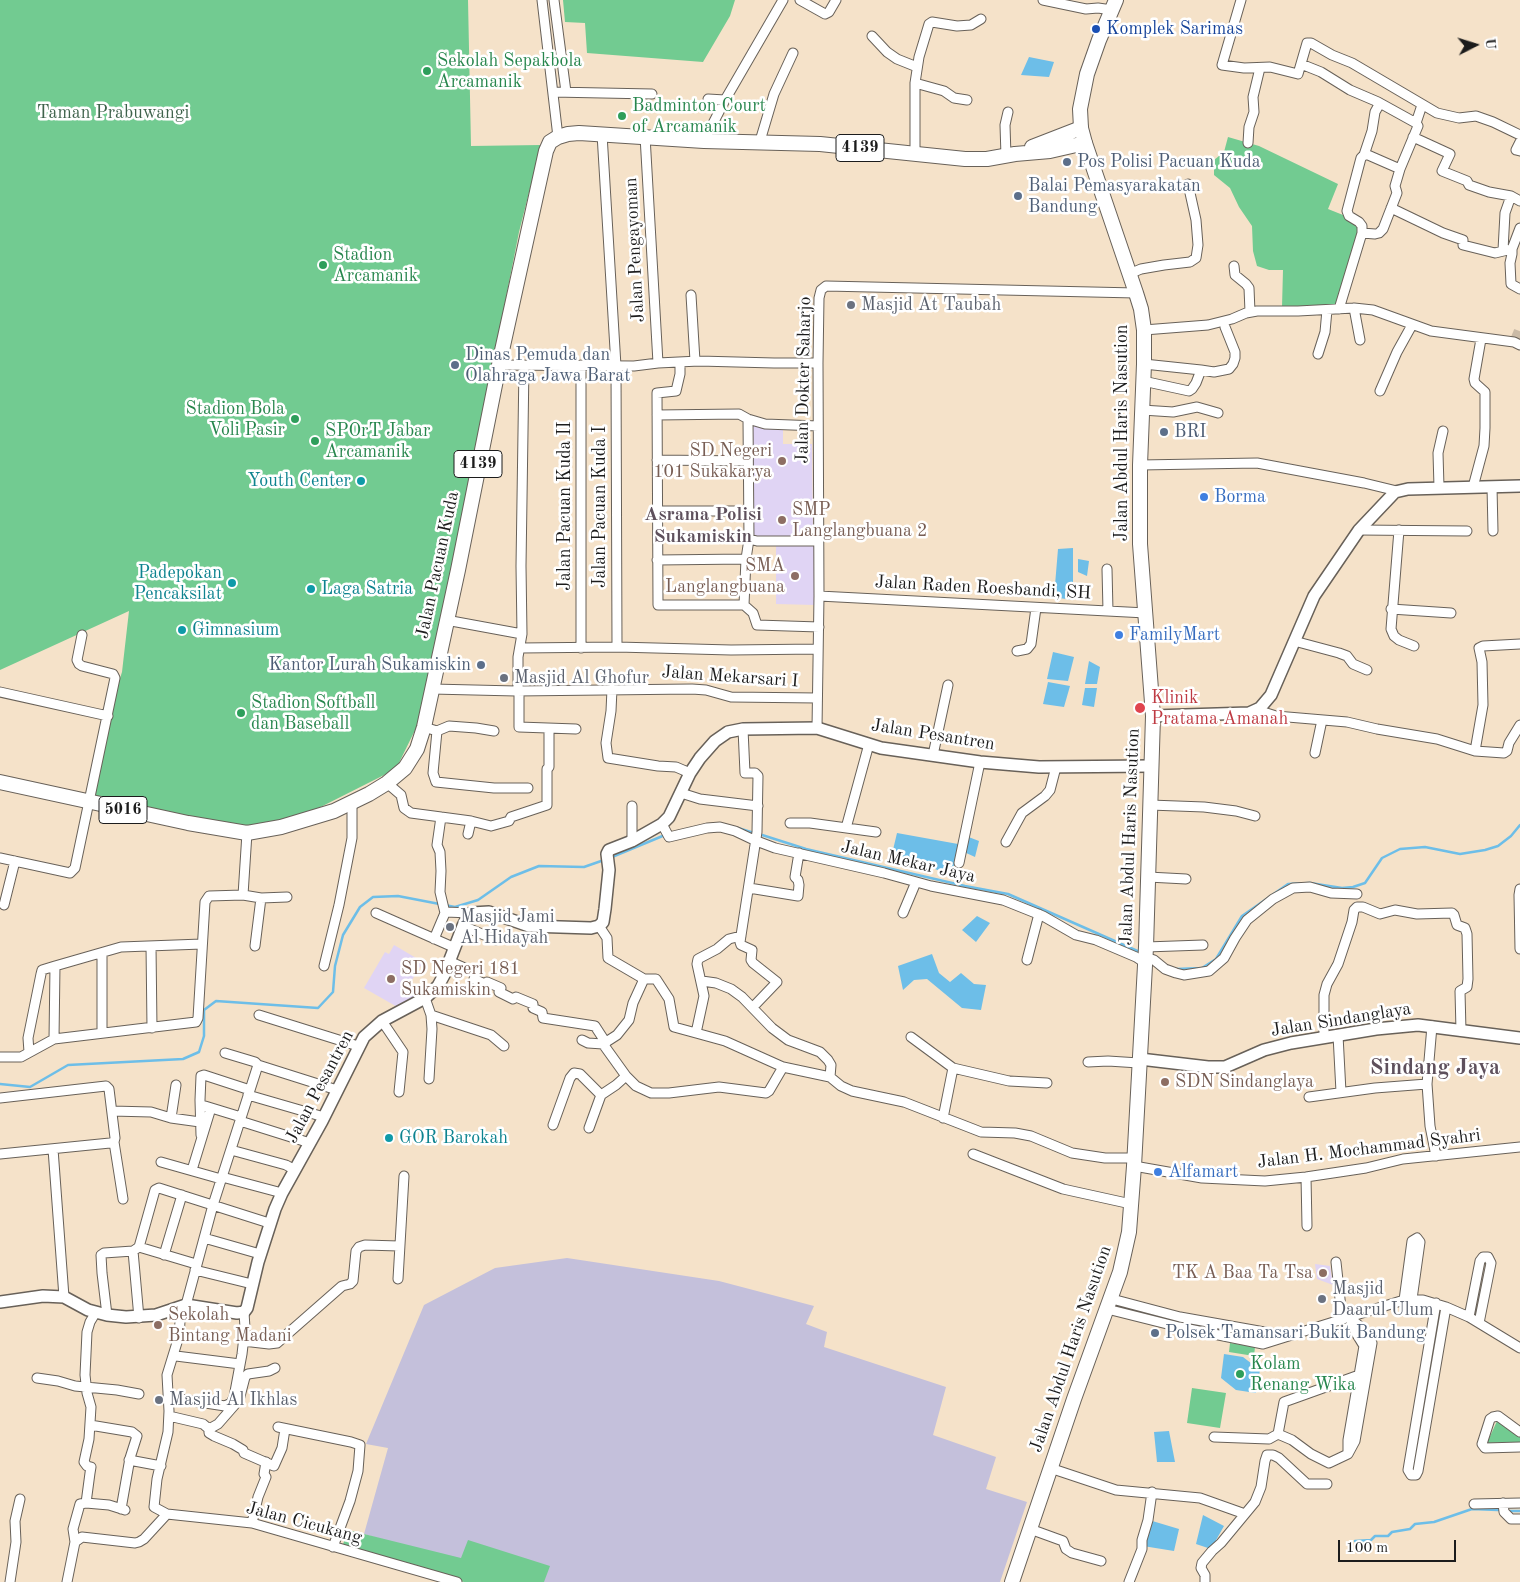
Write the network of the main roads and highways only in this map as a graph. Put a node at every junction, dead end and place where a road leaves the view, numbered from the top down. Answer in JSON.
{"nodes":[{"id":1,"x":1109,"y":6,"type":"edge"},
{"id":2,"x":1081,"y":128,"type":"junction"},
{"id":3,"x":1085,"y":143,"type":"junction"},
{"id":4,"x":1011,"y":155,"type":"junction"},
{"id":5,"x":0,"y":782,"type":"edge"},
{"id":6,"x":247,"y":833,"type":"joint"},
{"id":7,"x":1012,"y":1582,"type":"edge"}],
"edges":[{"from":1,"to":2,"type":"main road","name":"Jalan Abdul Haris Nasution"},
{"from":2,"to":3,"type":"main road","name":"Jalan Abdul Haris Nasution"},
{"from":2,"to":4,"type":"main road","number":"4139"},
{"from":3,"to":4,"type":"main road","number":"4139"},
{"from":3,"to":7,"type":"main road","name":"Jalan Abdul Haris Nasution"},
{"from":4,"to":6,"type":"main road","name":"Jalan Pacuan Kuda","number":"4139"},
{"from":5,"to":6,"type":"main road","number":"5016"}]}
